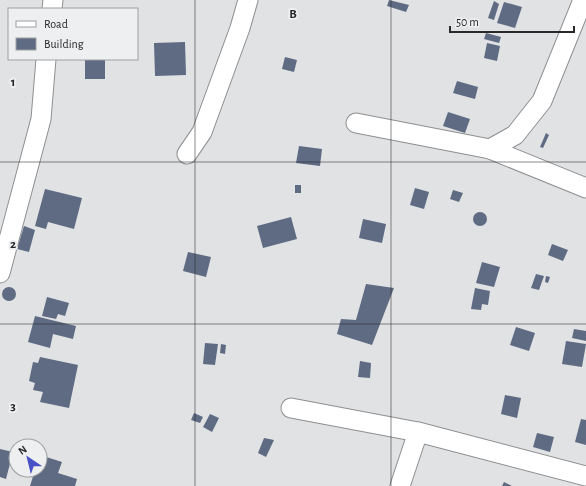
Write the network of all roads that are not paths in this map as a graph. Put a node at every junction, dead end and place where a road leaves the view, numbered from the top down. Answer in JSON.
{"nodes":[{"id":1,"x":248,"y":0,"type":"edge"},
{"id":2,"x":582,"y":0,"type":"edge"},
{"id":3,"x":46,"y":60,"type":"edge"},
{"id":4,"x":356,"y":123,"type":"dead end"},
{"id":5,"x":490,"y":149,"type":"junction"},
{"id":6,"x":186,"y":154,"type":"dead end"},
{"id":7,"x":586,"y":188,"type":"edge"},
{"id":8,"x":0,"y":273,"type":"edge"},
{"id":9,"x":291,"y":408,"type":"dead end"},
{"id":10,"x":418,"y":432,"type":"junction"},
{"id":11,"x":586,"y":476,"type":"edge"},
{"id":12,"x":400,"y":486,"type":"edge"}],
"edges":[{"from":1,"to":6,"type":"street"},
{"from":2,"to":5,"type":"street"},
{"from":3,"to":8,"type":"street"},
{"from":4,"to":5,"type":"street"},
{"from":5,"to":7,"type":"street"},
{"from":9,"to":10,"type":"street"},
{"from":10,"to":11,"type":"street"},
{"from":10,"to":12,"type":"street"}]}
